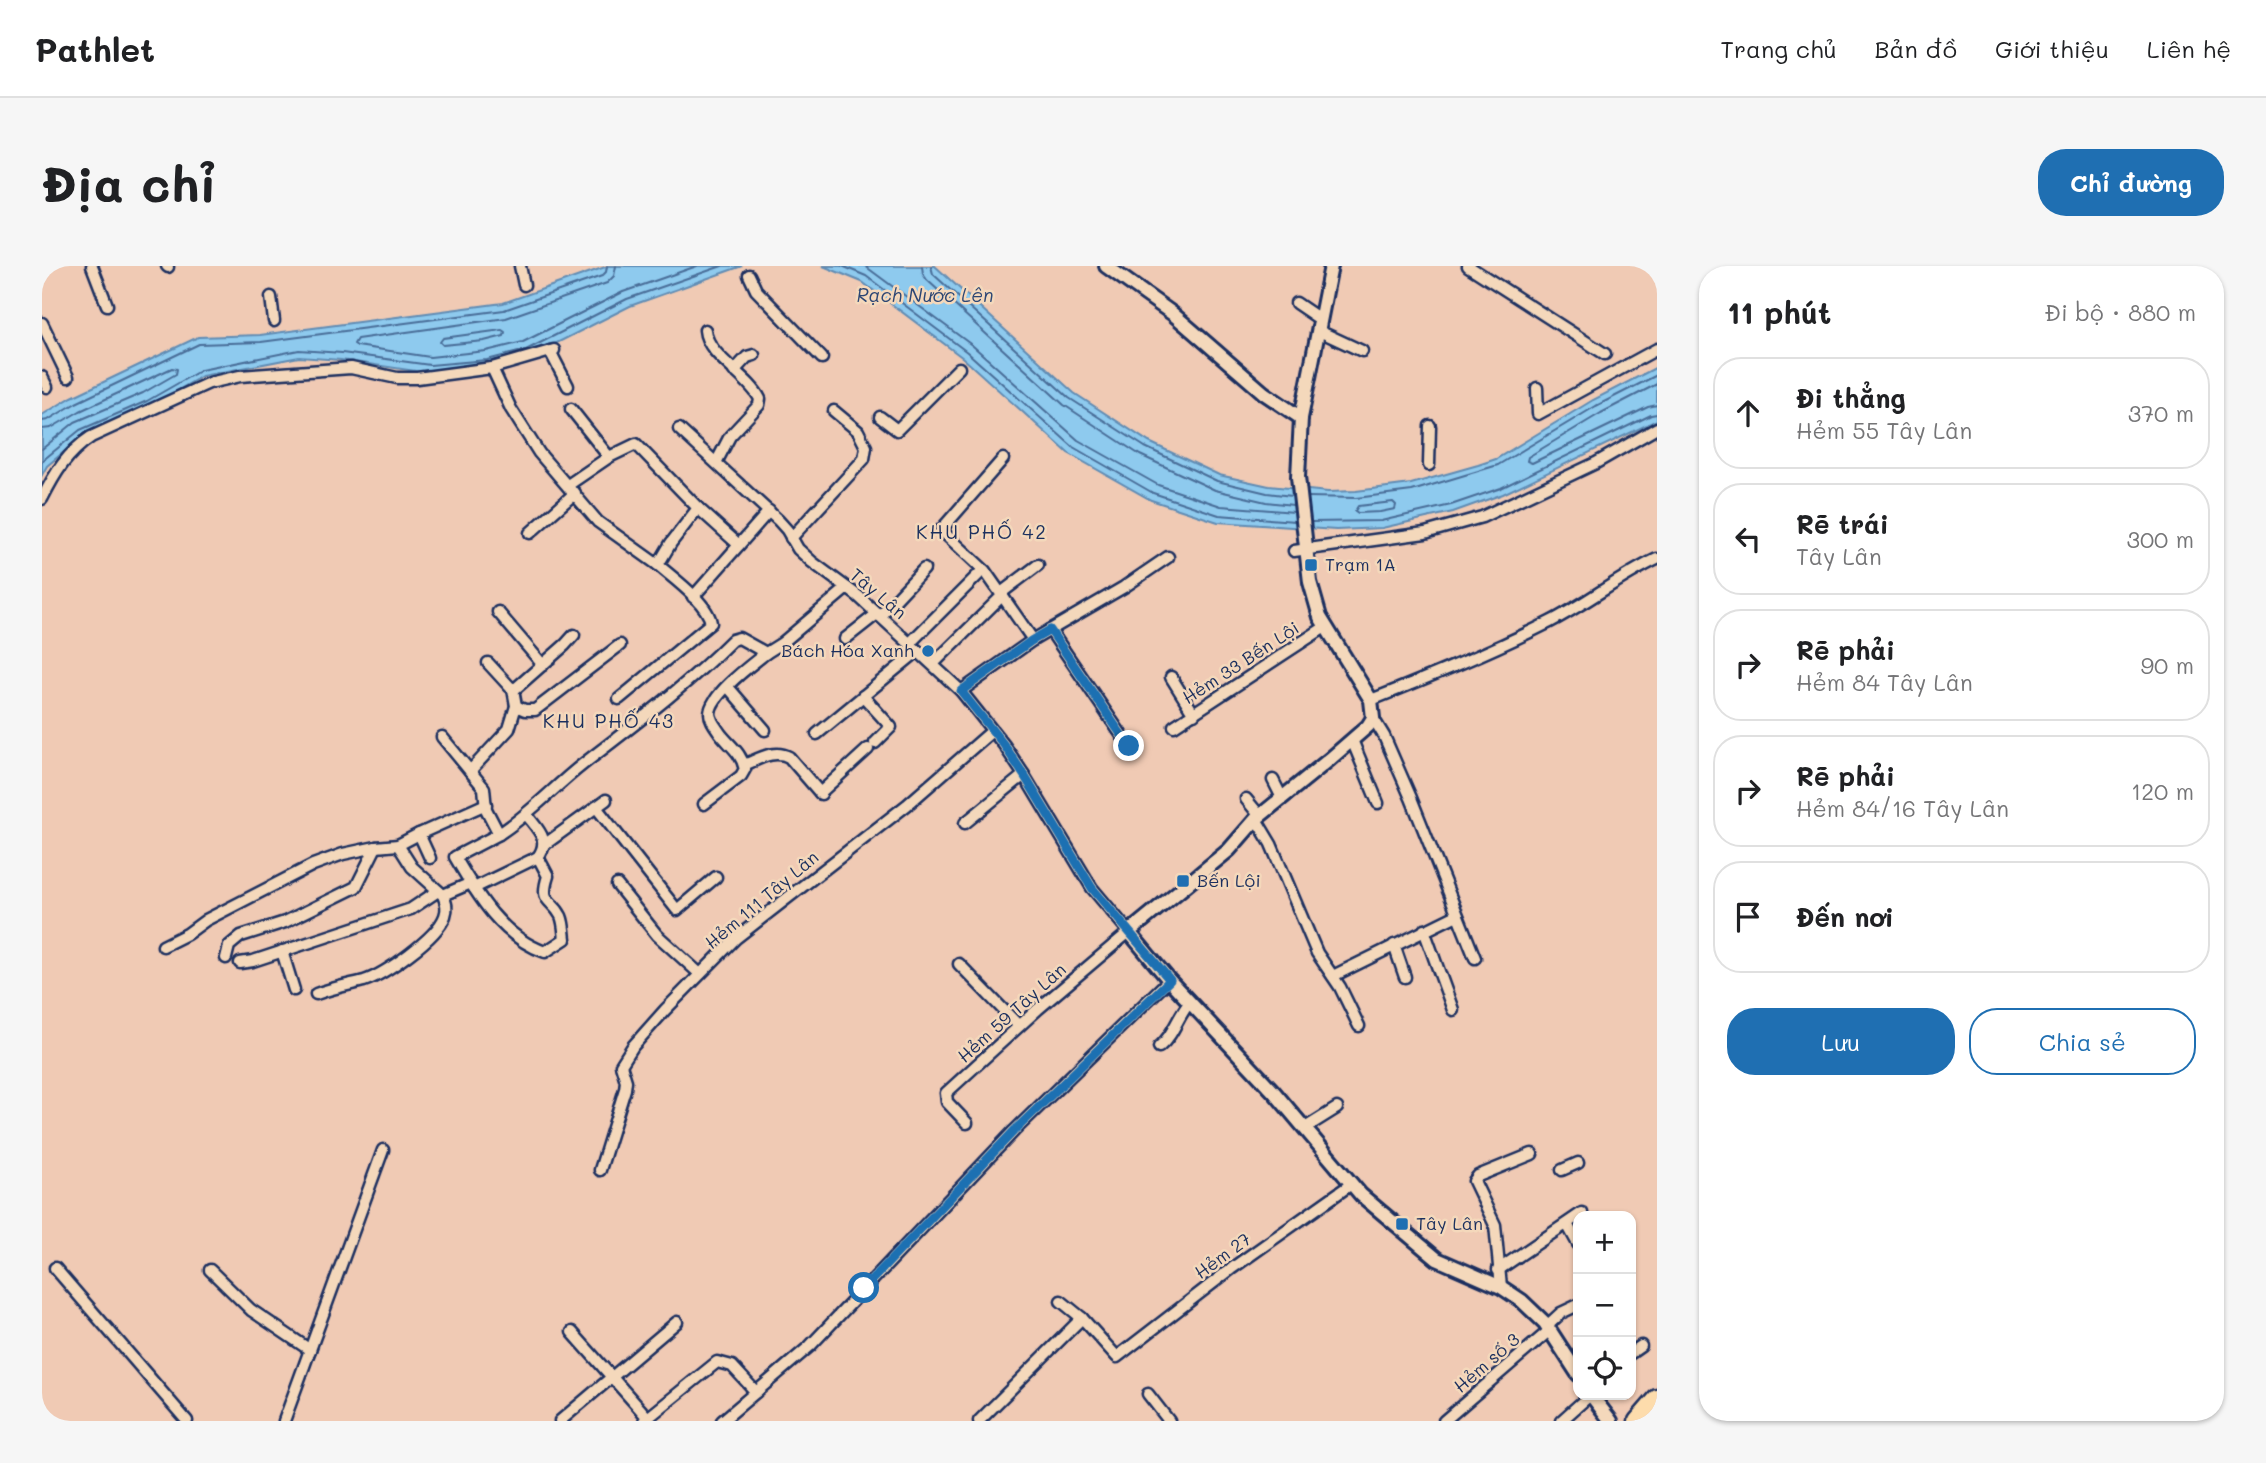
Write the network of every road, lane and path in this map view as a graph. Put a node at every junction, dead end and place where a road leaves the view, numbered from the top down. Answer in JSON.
{"nodes":[{"id":1,"x":92,"y":266,"type":"edge"},
{"id":2,"x":520,"y":266,"type":"edge"},
{"id":3,"x":1106,"y":266,"type":"edge"},
{"id":4,"x":1331,"y":266,"type":"edge"},
{"id":5,"x":1468,"y":266,"type":"edge"},
{"id":6,"x":750,"y":275,"type":"dead end"},
{"id":7,"x":524,"y":285,"type":"dead end"},
{"id":8,"x":272,"y":301,"type":"dead end"},
{"id":9,"x":1296,"y":303,"type":"dead end"},
{"id":10,"x":107,"y":305,"type":"dead end"},
{"id":11,"x":274,"y":319,"type":"dead end"},
{"id":12,"x":42,"y":323,"type":"edge"},
{"id":13,"x":1320,"y":326,"type":"junction"},
{"id":14,"x":705,"y":330,"type":"dead end"},
{"id":15,"x":1657,"y":349,"type":"edge"},
{"id":16,"x":1362,"y":351,"type":"dead end"},
{"id":17,"x":754,"y":355,"type":"dead end"},
{"id":18,"x":1605,"y":355,"type":"dead end"},
{"id":19,"x":822,"y":358,"type":"dead end"},
{"id":20,"x":492,"y":368,"type":"junction"},
{"id":21,"x":959,"y":368,"type":"dead end"},
{"id":22,"x":734,"y":370,"type":"junction"},
{"id":23,"x":68,"y":377,"type":"dead end"},
{"id":24,"x":568,"y":386,"type":"dead end"},
{"id":25,"x":1537,"y":388,"type":"dead end"},
{"id":26,"x":571,"y":409,"type":"dead end"},
{"id":27,"x":834,"y":411,"type":"dead end"},
{"id":28,"x":880,"y":417,"type":"dead end"},
{"id":29,"x":1301,"y":418,"type":"junction"},
{"id":30,"x":1430,"y":426,"type":"dead end"},
{"id":31,"x":1657,"y":428,"type":"edge"},
{"id":32,"x":679,"y":429,"type":"dead end"},
{"id":33,"x":608,"y":457,"type":"junction"},
{"id":34,"x":1003,"y":459,"type":"dead end"},
{"id":35,"x":717,"y":461,"type":"junction"},
{"id":36,"x":1429,"y":464,"type":"dead end"},
{"id":37,"x":571,"y":489,"type":"junction"},
{"id":38,"x":42,"y":499,"type":"edge"},
{"id":39,"x":698,"y":508,"type":"junction"},
{"id":40,"x":769,"y":511,"type":"junction"},
{"id":41,"x":530,"y":533,"type":"dead end"},
{"id":42,"x":791,"y":537,"type":"junction"},
{"id":43,"x":738,"y":545,"type":"junction"},
{"id":44,"x":1301,"y":551,"type":"junction"},
{"id":45,"x":1168,"y":557,"type":"dead end"},
{"id":46,"x":1657,"y":559,"type":"edge"},
{"id":47,"x":657,"y":565,"type":"junction"},
{"id":48,"x":1038,"y":565,"type":"dead end"},
{"id":49,"x":924,"y":569,"type":"dead end"},
{"id":50,"x":983,"y":570,"type":"junction"},
{"id":51,"x":847,"y":587,"type":"junction"},
{"id":52,"x":1002,"y":594,"type":"junction"},
{"id":53,"x":693,"y":597,"type":"junction"},
{"id":54,"x":498,"y":612,"type":"dead end"},
{"id":55,"x":879,"y":615,"type":"junction"},
{"id":56,"x":1325,"y":627,"type":"junction"},
{"id":57,"x":1050,"y":630,"type":"junction"},
{"id":58,"x":574,"y":635,"type":"dead end"},
{"id":59,"x":845,"y":639,"type":"dead end"},
{"id":60,"x":1032,"y":640,"type":"junction"},
{"id":61,"x":620,"y":645,"type":"dead end"},
{"id":62,"x":914,"y":647,"type":"junction"},
{"id":63,"x":766,"y":653,"type":"junction"},
{"id":64,"x":488,"y":663,"type":"dead end"},
{"id":65,"x":933,"y":664,"type":"junction"},
{"id":66,"x":543,"y":665,"type":"junction"},
{"id":67,"x":1171,"y":677,"type":"dead end"},
{"id":68,"x":728,"y":687,"type":"junction"},
{"id":69,"x":513,"y":689,"type":"junction"},
{"id":70,"x":961,"y":691,"type":"junction"},
{"id":71,"x":863,"y":696,"type":"junction"},
{"id":72,"x":619,"y":699,"type":"dead end"},
{"id":73,"x":1371,"y":700,"type":"junction"},
{"id":74,"x":516,"y":706,"type":"junction"},
{"id":75,"x":1194,"y":714,"type":"junction"},
{"id":76,"x":1373,"y":718,"type":"junction"},
{"id":77,"x":1174,"y":726,"type":"dead end"},
{"id":78,"x":765,"y":730,"type":"dead end"},
{"id":79,"x":992,"y":731,"type":"junction"},
{"id":80,"x":817,"y":734,"type":"dead end"},
{"id":81,"x":442,"y":737,"type":"dead end"},
{"id":82,"x":1352,"y":740,"type":"junction"},
{"id":83,"x":1129,"y":746,"type":"dead end"},
{"id":84,"x":744,"y":765,"type":"junction"},
{"id":85,"x":470,"y":771,"type":"junction"},
{"id":86,"x":1024,"y":775,"type":"junction"},
{"id":87,"x":1273,"y":780,"type":"dead end"},
{"id":88,"x":1282,"y":798,"type":"junction"},
{"id":89,"x":1246,"y":799,"type":"dead end"},
{"id":90,"x":606,"y":800,"type":"dead end"},
{"id":91,"x":1378,"y":803,"type":"dead end"},
{"id":92,"x":486,"y":804,"type":"junction"},
{"id":93,"x":704,"y":804,"type":"dead end"},
{"id":94,"x":596,"y":807,"type":"junction"},
{"id":95,"x":526,"y":814,"type":"junction"},
{"id":96,"x":1258,"y":817,"type":"junction"},
{"id":97,"x":965,"y":823,"type":"dead end"},
{"id":98,"x":419,"y":834,"type":"junction"},
{"id":99,"x":499,"y":834,"type":"junction"},
{"id":100,"x":398,"y":845,"type":"junction"},
{"id":101,"x":544,"y":845,"type":"junction"},
{"id":102,"x":376,"y":847,"type":"junction"},
{"id":103,"x":538,"y":857,"type":"junction"},
{"id":104,"x":430,"y":858,"type":"dead end"},
{"id":105,"x":716,"y":877,"type":"dead end"},
{"id":106,"x":472,"y":886,"type":"junction"},
{"id":107,"x":617,"y":886,"type":"dead end"},
{"id":108,"x":441,"y":893,"type":"junction"},
{"id":109,"x":1457,"y":915,"type":"junction"},
{"id":110,"x":1424,"y":930,"type":"junction"},
{"id":111,"x":1129,"y":932,"type":"junction"},
{"id":112,"x":1394,"y":945,"type":"junction"},
{"id":113,"x":163,"y":946,"type":"dead end"},
{"id":114,"x":283,"y":954,"type":"junction"},
{"id":115,"x":226,"y":958,"type":"dead end"},
{"id":116,"x":1475,"y":958,"type":"dead end"},
{"id":117,"x":240,"y":963,"type":"dead end"},
{"id":118,"x":960,"y":964,"type":"dead end"},
{"id":119,"x":700,"y":974,"type":"junction"},
{"id":120,"x":1333,"y":976,"type":"junction"},
{"id":121,"x":1405,"y":977,"type":"dead end"},
{"id":122,"x":1170,"y":980,"type":"junction"},
{"id":123,"x":294,"y":990,"type":"dead end"},
{"id":124,"x":316,"y":994,"type":"dead end"},
{"id":125,"x":1190,"y":1002,"type":"junction"},
{"id":126,"x":1453,"y":1010,"type":"dead end"},
{"id":127,"x":1019,"y":1026,"type":"junction"},
{"id":128,"x":1359,"y":1026,"type":"dead end"},
{"id":129,"x":1159,"y":1047,"type":"dead end"},
{"id":130,"x":1337,"y":1108,"type":"dead end"},
{"id":131,"x":967,"y":1123,"type":"dead end"},
{"id":132,"x":1305,"y":1128,"type":"junction"},
{"id":133,"x":383,"y":1150,"type":"dead end"},
{"id":134,"x":1532,"y":1154,"type":"dead end"},
{"id":135,"x":1578,"y":1163,"type":"dead end"},
{"id":136,"x":600,"y":1170,"type":"dead end"},
{"id":137,"x":1562,"y":1170,"type":"dead end"},
{"id":138,"x":1350,"y":1185,"type":"junction"},
{"id":139,"x":1573,"y":1219,"type":"edge"},
{"id":140,"x":1567,"y":1223,"type":"junction"},
{"id":141,"x":1573,"y":1234,"type":"edge"},
{"id":142,"x":55,"y":1268,"type":"dead end"},
{"id":143,"x":210,"y":1270,"type":"dead end"},
{"id":144,"x":1499,"y":1270,"type":"junction"},
{"id":145,"x":1501,"y":1287,"type":"junction"},
{"id":146,"x":1061,"y":1301,"type":"dead end"},
{"id":147,"x":1573,"y":1308,"type":"edge"},
{"id":148,"x":1082,"y":1318,"type":"junction"},
{"id":149,"x":677,"y":1322,"type":"dead end"},
{"id":150,"x":1549,"y":1328,"type":"junction"},
{"id":151,"x":572,"y":1332,"type":"dead end"},
{"id":152,"x":1641,"y":1346,"type":"dead end"},
{"id":153,"x":310,"y":1350,"type":"junction"},
{"id":154,"x":1636,"y":1350,"type":"edge"},
{"id":155,"x":1573,"y":1366,"type":"edge"},
{"id":156,"x":612,"y":1377,"type":"junction"},
{"id":157,"x":755,"y":1392,"type":"junction"},
{"id":158,"x":1148,"y":1394,"type":"dead end"},
{"id":159,"x":1657,"y":1398,"type":"edge"},
{"id":160,"x":1585,"y":1400,"type":"edge"},
{"id":161,"x":1595,"y":1400,"type":"edge"},
{"id":162,"x":1645,"y":1417,"type":"edge"},
{"id":163,"x":646,"y":1419,"type":"edge"},
{"id":164,"x":187,"y":1421,"type":"edge"},
{"id":165,"x":284,"y":1421,"type":"edge"},
{"id":166,"x":560,"y":1421,"type":"edge"},
{"id":167,"x":722,"y":1421,"type":"edge"},
{"id":168,"x":979,"y":1421,"type":"edge"},
{"id":169,"x":1169,"y":1421,"type":"edge"},
{"id":170,"x":1444,"y":1421,"type":"edge"},
{"id":171,"x":1560,"y":1421,"type":"edge"},
{"id":172,"x":1611,"y":1421,"type":"edge"}],
"edges":[{"from":1,"to":10,"type":"street"},
{"from":2,"to":7,"type":"street"},
{"from":3,"to":29,"type":"street"},
{"from":4,"to":13,"type":"street"},
{"from":5,"to":18,"type":"street"},
{"from":6,"to":19,"type":"street"},
{"from":8,"to":11,"type":"street"},
{"from":9,"to":13,"type":"street"},
{"from":12,"to":23,"type":"street"},
{"from":13,"to":16,"type":"street"},
{"from":13,"to":29,"type":"street"},
{"from":14,"to":22,"type":"street"},
{"from":15,"to":25,"type":"street"},
{"from":17,"to":22,"type":"street"},
{"from":20,"to":24,"type":"street"},
{"from":20,"to":37,"type":"street"},
{"from":20,"to":38,"type":"street"},
{"from":21,"to":28,"type":"street"},
{"from":22,"to":35,"type":"street"},
{"from":26,"to":33,"type":"street"},
{"from":27,"to":42,"type":"street"},
{"from":29,"to":44,"type":"street"},
{"from":30,"to":36,"type":"street"},
{"from":31,"to":44,"type":"street"},
{"from":32,"to":35,"type":"street","name":"Tây Lân"},
{"from":33,"to":37,"type":"street"},
{"from":33,"to":39,"type":"street"},
{"from":34,"to":50,"type":"street"},
{"from":35,"to":40,"type":"street","name":"Tây Lân"},
{"from":37,"to":41,"type":"street"},
{"from":37,"to":47,"type":"street"},
{"from":39,"to":43,"type":"street"},
{"from":39,"to":47,"type":"street"},
{"from":40,"to":42,"type":"street","name":"Tây Lân"},
{"from":40,"to":43,"type":"street"},
{"from":42,"to":51,"type":"street","name":"Tây Lân"},
{"from":43,"to":53,"type":"street"},
{"from":44,"to":56,"type":"street"},
{"from":45,"to":57,"type":"street"},
{"from":46,"to":73,"type":"street"},
{"from":47,"to":53,"type":"street"},
{"from":48,"to":52,"type":"street"},
{"from":49,"to":55,"type":"street"},
{"from":50,"to":52,"type":"street"},
{"from":50,"to":62,"type":"street"},
{"from":51,"to":55,"type":"street","name":"Tây Lân"},
{"from":51,"to":63,"type":"street"},
{"from":52,"to":60,"type":"street"},
{"from":52,"to":65,"type":"street"},
{"from":53,"to":72,"type":"street"},
{"from":54,"to":66,"type":"street"},
{"from":55,"to":59,"type":"street"},
{"from":55,"to":62,"type":"street","name":"Tây Lân"},
{"from":56,"to":73,"type":"street"},
{"from":56,"to":75,"type":"street","name":"Hẻm 33 Bến Lội"},
{"from":57,"to":60,"type":"street"},
{"from":57,"to":83,"type":"street"},
{"from":58,"to":66,"type":"street"},
{"from":60,"to":70,"type":"street"},
{"from":61,"to":74,"type":"street"},
{"from":62,"to":65,"type":"street","name":"Tây Lân"},
{"from":62,"to":71,"type":"street"},
{"from":63,"to":68,"type":"street"},
{"from":63,"to":95,"type":"street"},
{"from":64,"to":69,"type":"street"},
{"from":65,"to":70,"type":"street","name":"Tây Lân"},
{"from":66,"to":69,"type":"street"},
{"from":67,"to":75,"type":"street"},
{"from":68,"to":78,"type":"street"},
{"from":68,"to":84,"type":"street"},
{"from":69,"to":74,"type":"street"},
{"from":70,"to":79,"type":"street","name":"Tây Lân"},
{"from":71,"to":80,"type":"street"},
{"from":71,"to":84,"type":"street"},
{"from":73,"to":76,"type":"street"},
{"from":74,"to":85,"type":"street"},
{"from":75,"to":77,"type":"street","name":"Hẻm 33 Bến Lội"},
{"from":76,"to":82,"type":"street"},
{"from":76,"to":109,"type":"street"},
{"from":79,"to":86,"type":"street","name":"Tây Lân"},
{"from":79,"to":119,"type":"street","name":"Hẻm 111 Tây Lân"},
{"from":81,"to":85,"type":"street"},
{"from":82,"to":88,"type":"street"},
{"from":82,"to":91,"type":"street"},
{"from":84,"to":93,"type":"street"},
{"from":85,"to":92,"type":"street"},
{"from":86,"to":97,"type":"street"},
{"from":86,"to":111,"type":"street","name":"Tây Lân"},
{"from":87,"to":88,"type":"street"},
{"from":88,"to":96,"type":"street"},
{"from":89,"to":96,"type":"street"},
{"from":90,"to":94,"type":"street"},
{"from":92,"to":98,"type":"street"},
{"from":92,"to":99,"type":"street"},
{"from":94,"to":101,"type":"street"},
{"from":94,"to":105,"type":"street"},
{"from":95,"to":99,"type":"street"},
{"from":95,"to":101,"type":"street"},
{"from":96,"to":111,"type":"street"},
{"from":96,"to":120,"type":"street"},
{"from":98,"to":100,"type":"street"},
{"from":98,"to":104,"type":"street"},
{"from":99,"to":106,"type":"street"},
{"from":100,"to":102,"type":"street"},
{"from":100,"to":108,"type":"street"},
{"from":101,"to":103,"type":"street"},
{"from":102,"to":113,"type":"street"},
{"from":102,"to":115,"type":"street"},
{"from":103,"to":106,"type":"street"},
{"from":103,"to":106,"type":"street"},
{"from":106,"to":108,"type":"street"},
{"from":107,"to":119,"type":"street"},
{"from":108,"to":114,"type":"street"},
{"from":108,"to":124,"type":"street"},
{"from":109,"to":110,"type":"street"},
{"from":109,"to":116,"type":"street"},
{"from":110,"to":112,"type":"street"},
{"from":110,"to":126,"type":"street"},
{"from":111,"to":122,"type":"street","name":"Tây Lân"},
{"from":111,"to":127,"type":"street","name":"Hẻm 59 Tây Lân"},
{"from":112,"to":120,"type":"street"},
{"from":112,"to":121,"type":"street"},
{"from":114,"to":117,"type":"street"},
{"from":114,"to":123,"type":"street"},
{"from":118,"to":127,"type":"street"},
{"from":119,"to":136,"type":"street","name":"Hẻm 111 Tây Lân"},
{"from":120,"to":128,"type":"street"},
{"from":122,"to":125,"type":"street","name":"Tây Lân"},
{"from":122,"to":157,"type":"street"},
{"from":125,"to":129,"type":"street"},
{"from":125,"to":132,"type":"street","name":"Tây Lân"},
{"from":127,"to":131,"type":"street","name":"Hẻm 59 Tây Lân"},
{"from":130,"to":132,"type":"street"},
{"from":132,"to":138,"type":"street","name":"Tây Lân"},
{"from":133,"to":153,"type":"street"},
{"from":134,"to":144,"type":"street"},
{"from":135,"to":137,"type":"street"},
{"from":138,"to":145,"type":"street","name":"Tây Lân"},
{"from":138,"to":148,"type":"street","name":"Hẻm 27"},
{"from":139,"to":140,"type":"street"},
{"from":140,"to":141,"type":"street"},
{"from":140,"to":144,"type":"street"},
{"from":142,"to":164,"type":"street"},
{"from":143,"to":153,"type":"street"},
{"from":144,"to":145,"type":"street"},
{"from":145,"to":150,"type":"street","name":"Tây Lân"},
{"from":146,"to":148,"type":"street"},
{"from":147,"to":150,"type":"street","name":"Hẻm số 3"},
{"from":148,"to":168,"type":"street"},
{"from":149,"to":156,"type":"street"},
{"from":150,"to":155,"type":"street","name":"Tây Lân"},
{"from":150,"to":170,"type":"street","name":"Hẻm số 3"},
{"from":151,"to":156,"type":"street"},
{"from":152,"to":154,"type":"street"},
{"from":153,"to":165,"type":"street"},
{"from":156,"to":163,"type":"street"},
{"from":156,"to":166,"type":"street"},
{"from":157,"to":163,"type":"street"},
{"from":157,"to":167,"type":"street"},
{"from":158,"to":169,"type":"street"},
{"from":159,"to":162,"type":"highway"},
{"from":160,"to":171,"type":"street"},
{"from":161,"to":172,"type":"street"}]}
